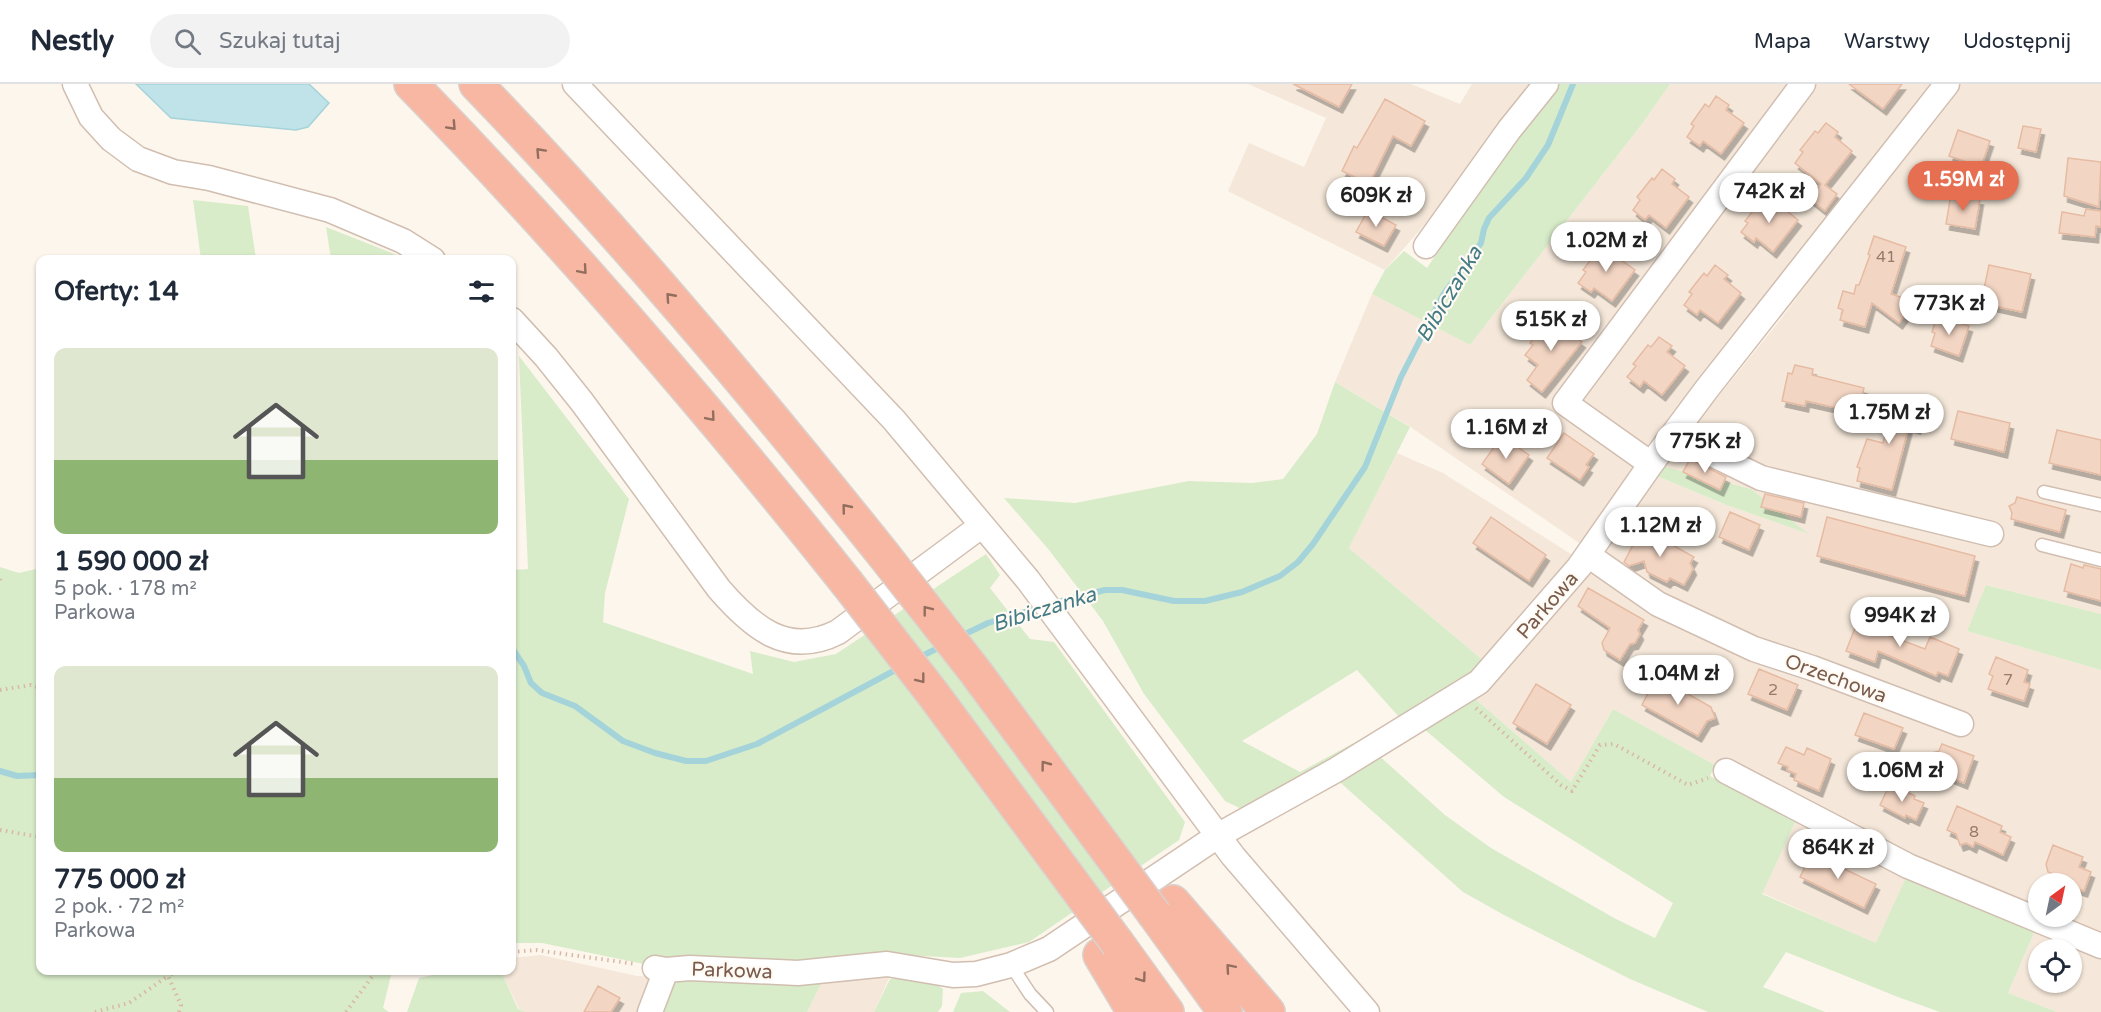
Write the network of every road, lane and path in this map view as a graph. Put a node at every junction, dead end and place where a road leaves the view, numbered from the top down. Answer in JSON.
{"nodes":[{"id":1,"x":75,"y":84,"type":"edge"},
{"id":2,"x":411,"y":84,"type":"edge"},
{"id":3,"x":476,"y":84,"type":"edge"},
{"id":4,"x":575,"y":84,"type":"edge"},
{"id":5,"x":1546,"y":84,"type":"edge"},
{"id":6,"x":1803,"y":84,"type":"edge"},
{"id":7,"x":1947,"y":84,"type":"edge"},
{"id":8,"x":1426,"y":246,"type":"dead end"},
{"id":9,"x":425,"y":255,"type":"edge"},
{"id":10,"x":516,"y":324,"type":"edge"},
{"id":11,"x":1673,"y":435,"type":"junction"},
{"id":12,"x":1651,"y":464,"type":"junction"},
{"id":13,"x":2044,"y":492,"type":"dead end"},
{"id":14,"x":2101,"y":505,"type":"edge"},
{"id":15,"x":981,"y":526,"type":"junction"},
{"id":16,"x":1991,"y":534,"type":"dead end"},
{"id":17,"x":2042,"y":546,"type":"dead end"},
{"id":18,"x":1588,"y":555,"type":"junction"},
{"id":19,"x":2101,"y":560,"type":"edge"},
{"id":20,"x":36,"y":687,"type":"edge"},
{"id":21,"x":0,"y":690,"type":"edge"},
{"id":22,"x":1459,"y":694,"type":"junction"},
{"id":23,"x":1961,"y":724,"type":"dead end"},
{"id":24,"x":1726,"y":771,"type":"joint"},
{"id":25,"x":0,"y":830,"type":"edge"},
{"id":26,"x":1219,"y":835,"type":"junction"},
{"id":27,"x":36,"y":836,"type":"edge"},
{"id":28,"x":1164,"y":908,"type":"junction"},
{"id":29,"x":2101,"y":946,"type":"edge"},
{"id":30,"x":1109,"y":950,"type":"junction"},
{"id":31,"x":516,"y":952,"type":"edge"},
{"id":32,"x":1011,"y":965,"type":"junction"},
{"id":33,"x":661,"y":969,"type":"junction"},
{"id":34,"x":373,"y":975,"type":"edge"},
{"id":35,"x":168,"y":976,"type":"joint"},
{"id":36,"x":95,"y":1012,"type":"edge"},
{"id":37,"x":179,"y":1012,"type":"edge"},
{"id":38,"x":346,"y":1012,"type":"edge"},
{"id":39,"x":650,"y":1012,"type":"edge"},
{"id":40,"x":1047,"y":1012,"type":"edge"},
{"id":41,"x":1134,"y":1012,"type":"edge"},
{"id":42,"x":1167,"y":1012,"type":"edge"},
{"id":43,"x":1225,"y":1012,"type":"edge"},
{"id":44,"x":1268,"y":1012,"type":"edge"},
{"id":45,"x":1366,"y":1012,"type":"edge"}],
"edges":[{"from":1,"to":9,"type":"street"},
{"from":2,"to":30,"type":"highway","one_way":true,"bridge":true},
{"from":28,"to":3,"type":"highway","one_way":true,"bridge":true},
{"from":4,"to":15,"type":"street"},
{"from":5,"to":8,"type":"street"},
{"from":6,"to":12,"type":"street"},
{"from":7,"to":11,"type":"street","name":"Parkowa"},
{"from":10,"to":15,"type":"street"},
{"from":11,"to":12,"type":"street","name":"Parkowa"},
{"from":11,"to":16,"type":"street"},
{"from":12,"to":18,"type":"street","name":"Parkowa"},
{"from":13,"to":14,"type":"lane"},
{"from":15,"to":26,"type":"street"},
{"from":17,"to":19,"type":"lane"},
{"from":18,"to":22,"type":"street","name":"Parkowa"},
{"from":18,"to":23,"type":"street","name":"Orzechowa"},
{"from":20,"to":21,"type":"path"},
{"from":22,"to":24,"type":"path"},
{"from":22,"to":26,"type":"street","name":"Parkowa"},
{"from":24,"to":29,"type":"street"},
{"from":25,"to":27,"type":"path"},
{"from":26,"to":32,"type":"street","name":"Parkowa"},
{"from":26,"to":45,"type":"street"},
{"from":28,"to":43,"type":"highway"},
{"from":44,"to":28,"type":"highway","one_way":true},
{"from":30,"to":41,"type":"highway"},
{"from":30,"to":42,"type":"highway","one_way":true},
{"from":31,"to":33,"type":"path"},
{"from":32,"to":33,"type":"street","name":"Parkowa"},
{"from":32,"to":40,"type":"lane"},
{"from":33,"to":39,"type":"street"},
{"from":34,"to":38,"type":"path"},
{"from":35,"to":36,"type":"path"},
{"from":35,"to":37,"type":"path"}]}
